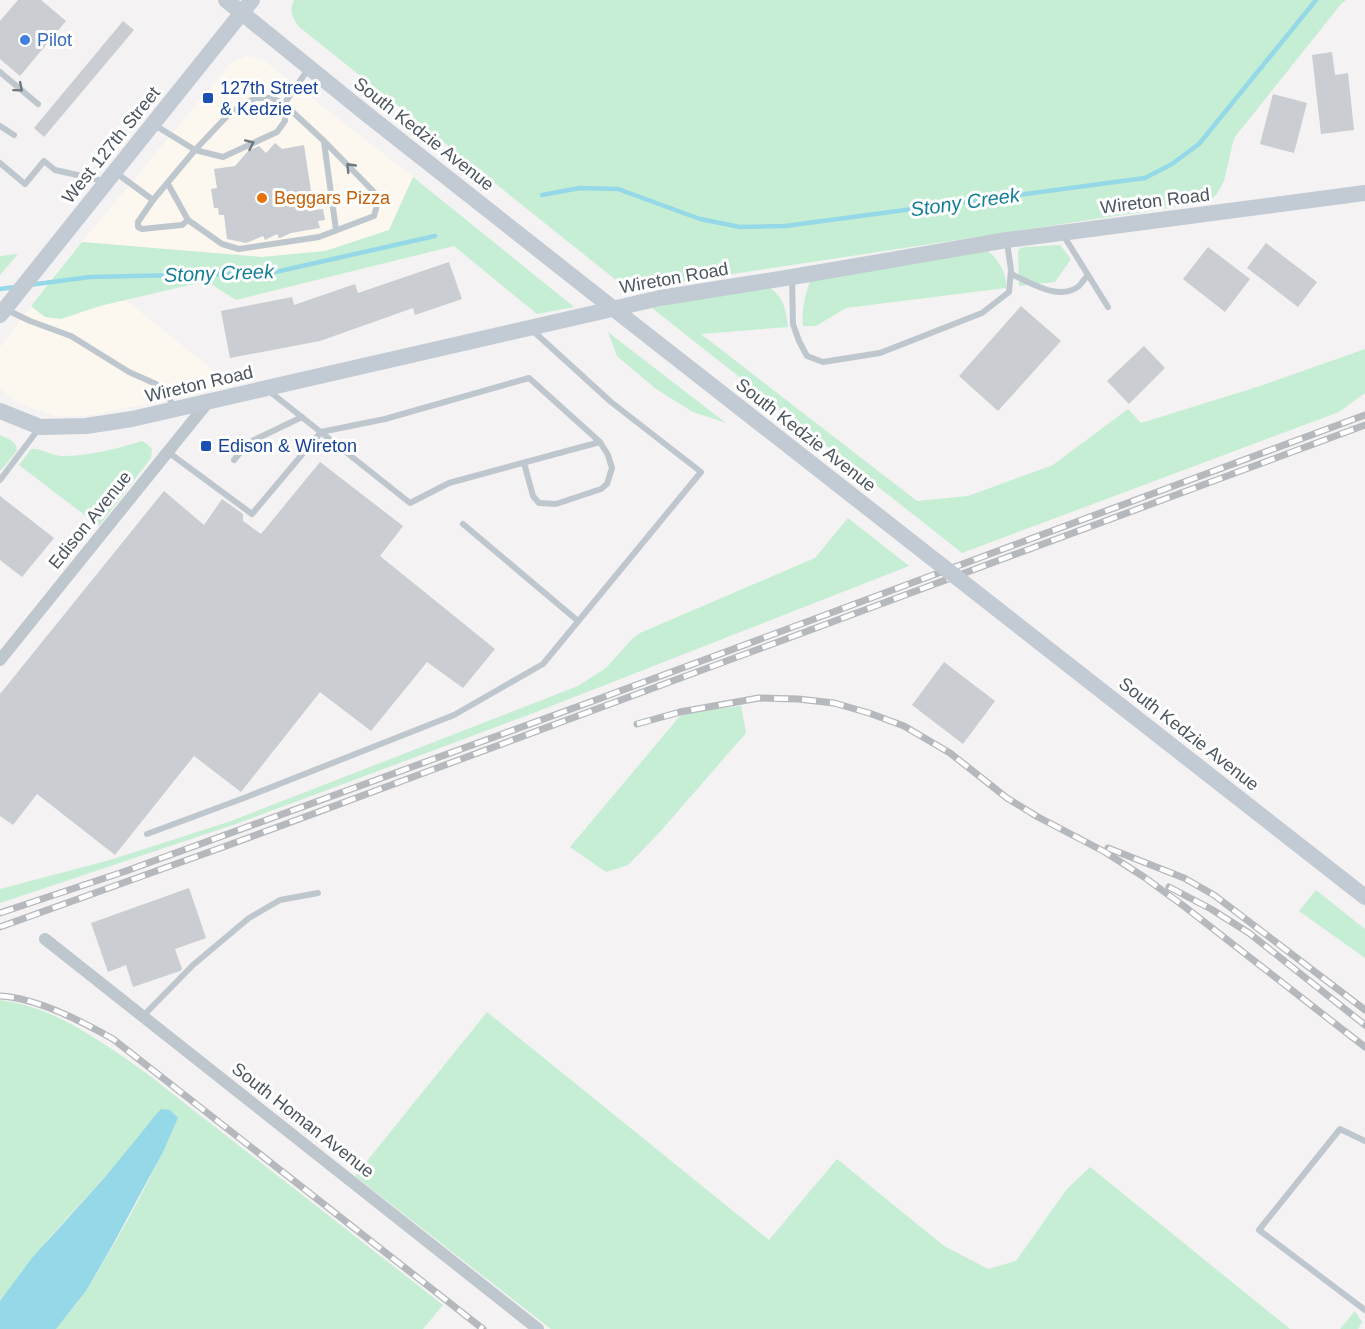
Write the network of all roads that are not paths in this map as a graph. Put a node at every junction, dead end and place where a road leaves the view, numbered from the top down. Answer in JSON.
{"nodes":[{"id":1,"x":226,"y":0,"type":"edge"},
{"id":2,"x":247,"y":6,"type":"edge"},
{"id":3,"x":310,"y":68,"type":"junction"},
{"id":4,"x":0,"y":72,"type":"edge"},
{"id":5,"x":38,"y":104,"type":"dead end"},
{"id":6,"x":284,"y":104,"type":"junction"},
{"id":7,"x":153,"y":123,"type":"junction"},
{"id":8,"x":0,"y":126,"type":"edge"},
{"id":9,"x":14,"y":135,"type":"dead end"},
{"id":10,"x":324,"y":141,"type":"junction"},
{"id":11,"x":195,"y":150,"type":"junction"},
{"id":12,"x":0,"y":163,"type":"edge"},
{"id":13,"x":110,"y":177,"type":"junction"},
{"id":14,"x":168,"y":184,"type":"junction"},
{"id":15,"x":1365,"y":194,"type":"edge"},
{"id":16,"x":153,"y":200,"type":"junction"},
{"id":17,"x":188,"y":220,"type":"junction"},
{"id":18,"x":336,"y":230,"type":"junction"},
{"id":19,"x":1062,"y":233,"type":"junction"},
{"id":20,"x":1007,"y":240,"type":"junction"},
{"id":21,"x":1011,"y":274,"type":"junction"},
{"id":22,"x":1088,"y":275,"type":"junction"},
{"id":23,"x":792,"y":277,"type":"junction"},
{"id":24,"x":1108,"y":307,"type":"dead end"},
{"id":25,"x":5,"y":308,"type":"edge"},
{"id":26,"x":530,"y":328,"type":"junction"},
{"id":27,"x":266,"y":389,"type":"junction"},
{"id":28,"x":208,"y":402,"type":"junction"},
{"id":29,"x":176,"y":409,"type":"junction"},
{"id":30,"x":0,"y":411,"type":"edge"},
{"id":31,"x":302,"y":417,"type":"junction"},
{"id":32,"x":40,"y":427,"type":"junction"},
{"id":33,"x":321,"y":432,"type":"junction"},
{"id":34,"x":600,"y":442,"type":"junction"},
{"id":35,"x":168,"y":452,"type":"junction"},
{"id":36,"x":234,"y":460,"type":"dead end"},
{"id":37,"x":524,"y":463,"type":"junction"},
{"id":38,"x":0,"y":480,"type":"edge"},
{"id":39,"x":463,"y":524,"type":"dead end"},
{"id":40,"x":578,"y":621,"type":"junction"},
{"id":41,"x":0,"y":660,"type":"edge"},
{"id":42,"x":147,"y":834,"type":"dead end"},
{"id":43,"x":318,"y":892,"type":"dead end"},
{"id":44,"x":1365,"y":897,"type":"edge"},
{"id":45,"x":45,"y":939,"type":"dead end"},
{"id":46,"x":143,"y":1016,"type":"junction"},
{"id":47,"x":1365,"y":1141,"type":"edge"},
{"id":48,"x":1365,"y":1310,"type":"edge"},
{"id":49,"x":538,"y":1329,"type":"edge"}],
"edges":[{"from":1,"to":2,"type":"main road","name":"South Kedzie Avenue"},
{"from":2,"to":3,"type":"main road","name":"South Kedzie Avenue"},
{"from":2,"to":7,"type":"main road","name":"West 127th Street"},
{"from":3,"to":6,"type":"lane"},
{"from":3,"to":44,"type":"main road","name":"South Kedzie Avenue","bridge":true},
{"from":4,"to":5,"type":"lane","one_way":true},
{"from":6,"to":10,"type":"lane"},
{"from":6,"to":11,"type":"lane"},
{"from":11,"to":6,"type":"lane","one_way":true},
{"from":7,"to":11,"type":"lane"},
{"from":7,"to":13,"type":"main road","name":"West 127th Street"},
{"from":8,"to":9,"type":"lane"},
{"from":10,"to":18,"type":"lane"},
{"from":18,"to":10,"type":"lane","one_way":true},
{"from":11,"to":14,"type":"lane"},
{"from":12,"to":13,"type":"lane"},
{"from":13,"to":16,"type":"lane"},
{"from":13,"to":25,"type":"main road","name":"West 127th Street"},
{"from":14,"to":16,"type":"lane"},
{"from":14,"to":17,"type":"lane"},
{"from":15,"to":19,"type":"main road","name":"Wireton Road"},
{"from":16,"to":17,"type":"lane"},
{"from":17,"to":18,"type":"lane"},
{"from":19,"to":20,"type":"main road","name":"Wireton Road"},
{"from":19,"to":22,"type":"lane"},
{"from":20,"to":21,"type":"lane"},
{"from":20,"to":23,"type":"main road","name":"Wireton Road"},
{"from":21,"to":22,"type":"lane"},
{"from":21,"to":23,"type":"lane"},
{"from":22,"to":24,"type":"lane"},
{"from":23,"to":26,"type":"main road","name":"Wireton Road"},
{"from":25,"to":29,"type":"lane"},
{"from":26,"to":27,"type":"main road","name":"Wireton Road"},
{"from":26,"to":40,"type":"lane"},
{"from":27,"to":28,"type":"main road","name":"Wireton Road"},
{"from":27,"to":31,"type":"lane"},
{"from":28,"to":29,"type":"main road","name":"Wireton Road"},
{"from":28,"to":35,"type":"street","name":"Edison Avenue"},
{"from":29,"to":32,"type":"main road","name":"Wireton Road"},
{"from":30,"to":32,"type":"main road","name":"Wireton Road"},
{"from":31,"to":33,"type":"lane"},
{"from":31,"to":36,"type":"lane"},
{"from":32,"to":38,"type":"lane"},
{"from":33,"to":34,"type":"lane"},
{"from":33,"to":35,"type":"lane"},
{"from":33,"to":37,"type":"lane"},
{"from":34,"to":37,"type":"lane"},
{"from":34,"to":37,"type":"lane"},
{"from":35,"to":41,"type":"street","name":"Edison Avenue"},
{"from":39,"to":40,"type":"lane"},
{"from":40,"to":42,"type":"lane"},
{"from":43,"to":46,"type":"lane"},
{"from":45,"to":46,"type":"street","name":"South Homan Avenue"},
{"from":46,"to":49,"type":"street","name":"South Homan Avenue"},
{"from":47,"to":48,"type":"lane"}]}
